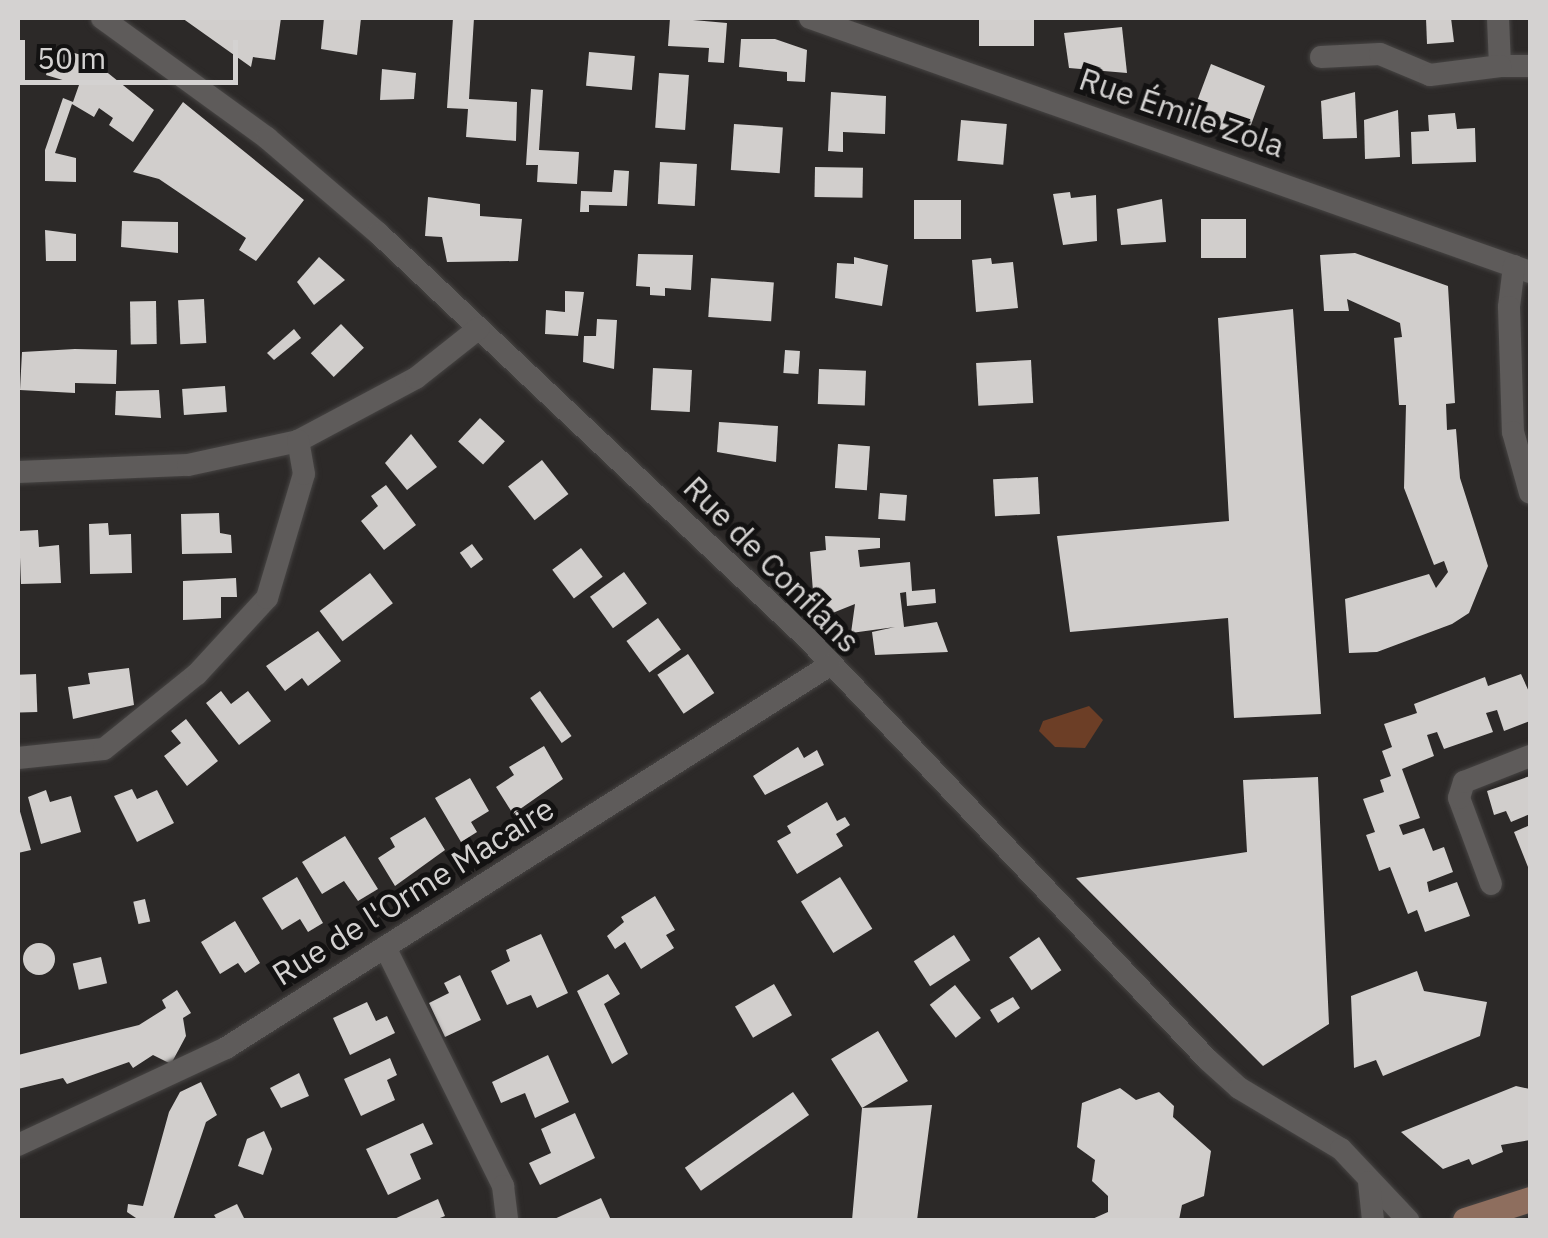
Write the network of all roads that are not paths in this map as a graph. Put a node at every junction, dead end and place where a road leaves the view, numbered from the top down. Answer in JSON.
{"nodes":[{"id":1,"x":102,"y":18,"type":"edge"},
{"id":2,"x":810,"y":18,"type":"edge"},
{"id":3,"x":1498,"y":18,"type":"edge"},
{"id":4,"x":1321,"y":57,"type":"dead end"},
{"id":5,"x":1500,"y":66,"type":"junction"},
{"id":6,"x":1530,"y":66,"type":"edge"},
{"id":7,"x":1522,"y":269,"type":"edge"},
{"id":8,"x":479,"y":328,"type":"junction"},
{"id":9,"x":298,"y":441,"type":"junction"},
{"id":10,"x":18,"y":472,"type":"edge"},
{"id":11,"x":1530,"y":493,"type":"edge"},
{"id":12,"x":830,"y":666,"type":"junction"},
{"id":13,"x":1530,"y":756,"type":"edge"},
{"id":14,"x":18,"y":758,"type":"edge"},
{"id":15,"x":1491,"y":884,"type":"dead end"},
{"id":16,"x":384,"y":947,"type":"junction"},
{"id":17,"x":18,"y":1145,"type":"edge"},
{"id":18,"x":1369,"y":1182,"type":"junction"},
{"id":19,"x":1530,"y":1200,"type":"edge"},
{"id":20,"x":508,"y":1220,"type":"edge"},
{"id":21,"x":1374,"y":1220,"type":"edge"},
{"id":22,"x":1408,"y":1220,"type":"edge"},
{"id":23,"x":1465,"y":1220,"type":"edge"}],
"edges":[{"from":1,"to":8,"type":"street","name":"Rue de Conflans"},
{"from":2,"to":7,"type":"street","name":"Rue Émile Zola"},
{"from":3,"to":5,"type":"street"},
{"from":4,"to":5,"type":"street"},
{"from":5,"to":6,"type":"street"},
{"from":7,"to":11,"type":"street"},
{"from":8,"to":9,"type":"street"},
{"from":8,"to":12,"type":"street","name":"Rue de Conflans"},
{"from":9,"to":10,"type":"street"},
{"from":9,"to":14,"type":"street"},
{"from":12,"to":16,"type":"street","name":"Rue de l'Orme Macaire"},
{"from":12,"to":18,"type":"street","name":"Rue de Conflans"},
{"from":13,"to":15,"type":"street"},
{"from":16,"to":17,"type":"street","name":"Rue de l'Orme Macaire"},
{"from":16,"to":20,"type":"street"},
{"from":18,"to":21,"type":"street"},
{"from":18,"to":22,"type":"street","name":"Rue de Conflans"},
{"from":19,"to":23,"type":"main road"}]}
